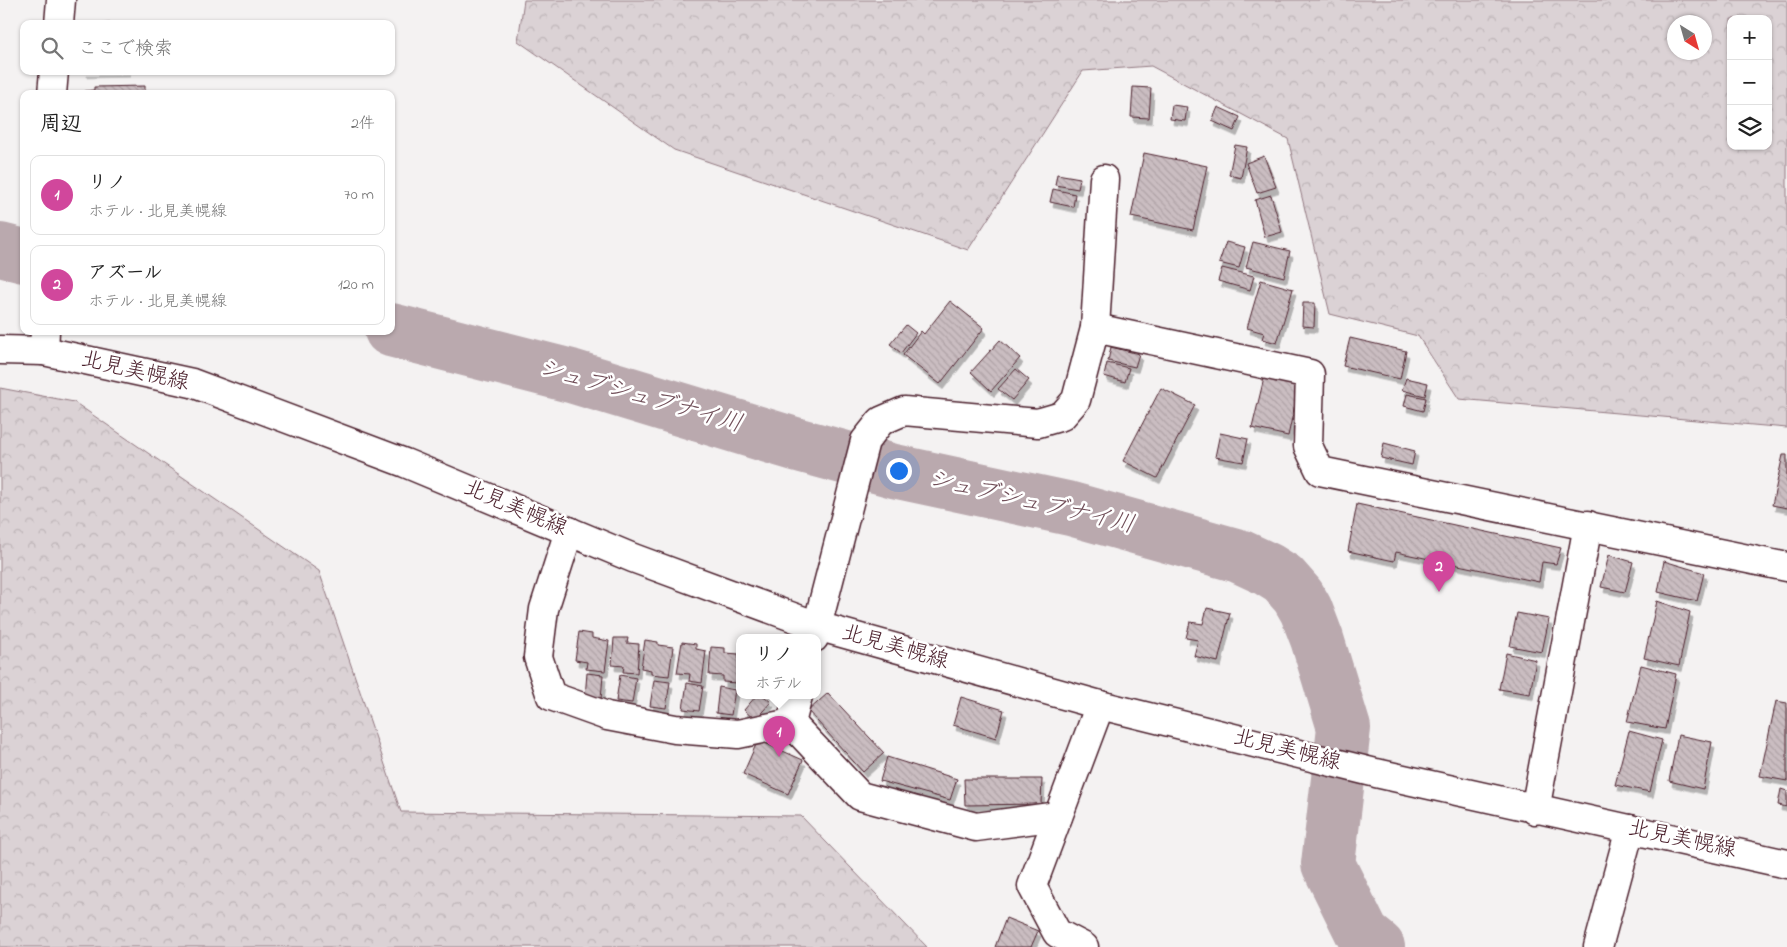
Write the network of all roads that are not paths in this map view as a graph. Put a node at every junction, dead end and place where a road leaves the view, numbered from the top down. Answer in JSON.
{"nodes":[{"id":1,"x":61,"y":0,"type":"edge"},
{"id":2,"x":59,"y":20,"type":"edge"},
{"id":3,"x":54,"y":75,"type":"edge"},
{"id":4,"x":52,"y":90,"type":"edge"},
{"id":5,"x":1104,"y":179,"type":"dead end"},
{"id":6,"x":1095,"y":328,"type":"junction"},
{"id":7,"x":45,"y":341,"type":"edge"},
{"id":8,"x":0,"y":350,"type":"edge"},
{"id":9,"x":1588,"y":525,"type":"junction"},
{"id":10,"x":569,"y":531,"type":"junction"},
{"id":11,"x":1787,"y":567,"type":"edge"},
{"id":12,"x":815,"y":632,"type":"edge"},
{"id":13,"x":797,"y":699,"type":"edge"},
{"id":14,"x":1100,"y":705,"type":"junction"},
{"id":15,"x":791,"y":723,"type":"junction"},
{"id":16,"x":1535,"y":810,"type":"junction"},
{"id":17,"x":1058,"y":816,"type":"junction"},
{"id":18,"x":1630,"y":829,"type":"junction"},
{"id":19,"x":1787,"y":864,"type":"edge"},
{"id":20,"x":1084,"y":947,"type":"edge"},
{"id":21,"x":1598,"y":947,"type":"edge"}],
"edges":[{"from":1,"to":2,"type":"main road"},
{"from":3,"to":4,"type":"main road"},
{"from":5,"to":6,"type":"main road"},
{"from":6,"to":9,"type":"main road"},
{"from":6,"to":12,"type":"main road"},
{"from":7,"to":8,"type":"main road","name":"北見美幌線"},
{"from":7,"to":10,"type":"main road","name":"北見美幌線"},
{"from":9,"to":11,"type":"main road"},
{"from":9,"to":16,"type":"main road"},
{"from":10,"to":12,"type":"main road","name":"北見美幌線"},
{"from":10,"to":15,"type":"main road"},
{"from":12,"to":14,"type":"main road","name":"北見美幌線"},
{"from":13,"to":15,"type":"main road"},
{"from":14,"to":16,"type":"main road","name":"北見美幌線"},
{"from":14,"to":17,"type":"main road"},
{"from":15,"to":17,"type":"main road"},
{"from":16,"to":18,"type":"main road","name":"北見美幌線"},
{"from":17,"to":20,"type":"main road"},
{"from":18,"to":19,"type":"main road","name":"北見美幌線"},
{"from":18,"to":21,"type":"main road"}]}
